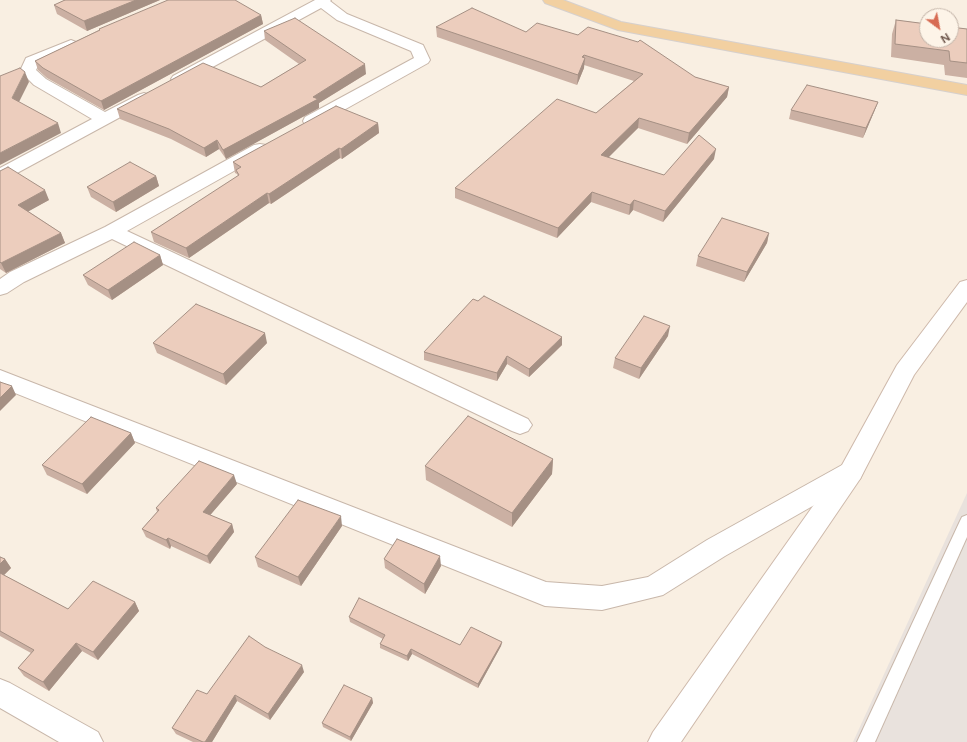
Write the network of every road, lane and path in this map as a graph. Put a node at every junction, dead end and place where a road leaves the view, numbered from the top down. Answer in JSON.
{"nodes":[{"id":1,"x":550,"y":0,"type":"edge"},
{"id":2,"x":320,"y":1,"type":"edge"},
{"id":3,"x":82,"y":40,"type":"edge"},
{"id":4,"x":967,"y":90,"type":"edge"},
{"id":5,"x":104,"y":119,"type":"junction"},
{"id":6,"x":298,"y":129,"type":"edge"},
{"id":7,"x":277,"y":140,"type":"edge"},
{"id":8,"x":0,"y":174,"type":"edge"},
{"id":9,"x":112,"y":231,"type":"junction"},
{"id":10,"x":967,"y":287,"type":"edge"},
{"id":11,"x":0,"y":288,"type":"edge"},
{"id":12,"x":0,"y":378,"type":"edge"},
{"id":13,"x":520,"y":425,"type":"dead end"},
{"id":14,"x":851,"y":472,"type":"junction"},
{"id":15,"x":967,"y":521,"type":"edge"},
{"id":16,"x":0,"y":693,"type":"edge"},
{"id":17,"x":88,"y":742,"type":"edge"},
{"id":18,"x":663,"y":742,"type":"edge"},
{"id":19,"x":866,"y":742,"type":"edge"}],
"edges":[{"from":1,"to":4,"type":"main road"},
{"from":2,"to":5,"type":"street"},
{"from":2,"to":6,"type":"street"},
{"from":3,"to":5,"type":"street"},
{"from":5,"to":8,"type":"street"},
{"from":7,"to":9,"type":"street"},
{"from":9,"to":11,"type":"street"},
{"from":9,"to":13,"type":"street"},
{"from":10,"to":14,"type":"street"},
{"from":12,"to":14,"type":"street"},
{"from":14,"to":18,"type":"street"},
{"from":15,"to":19,"type":"lane"},
{"from":16,"to":17,"type":"street"}]}
